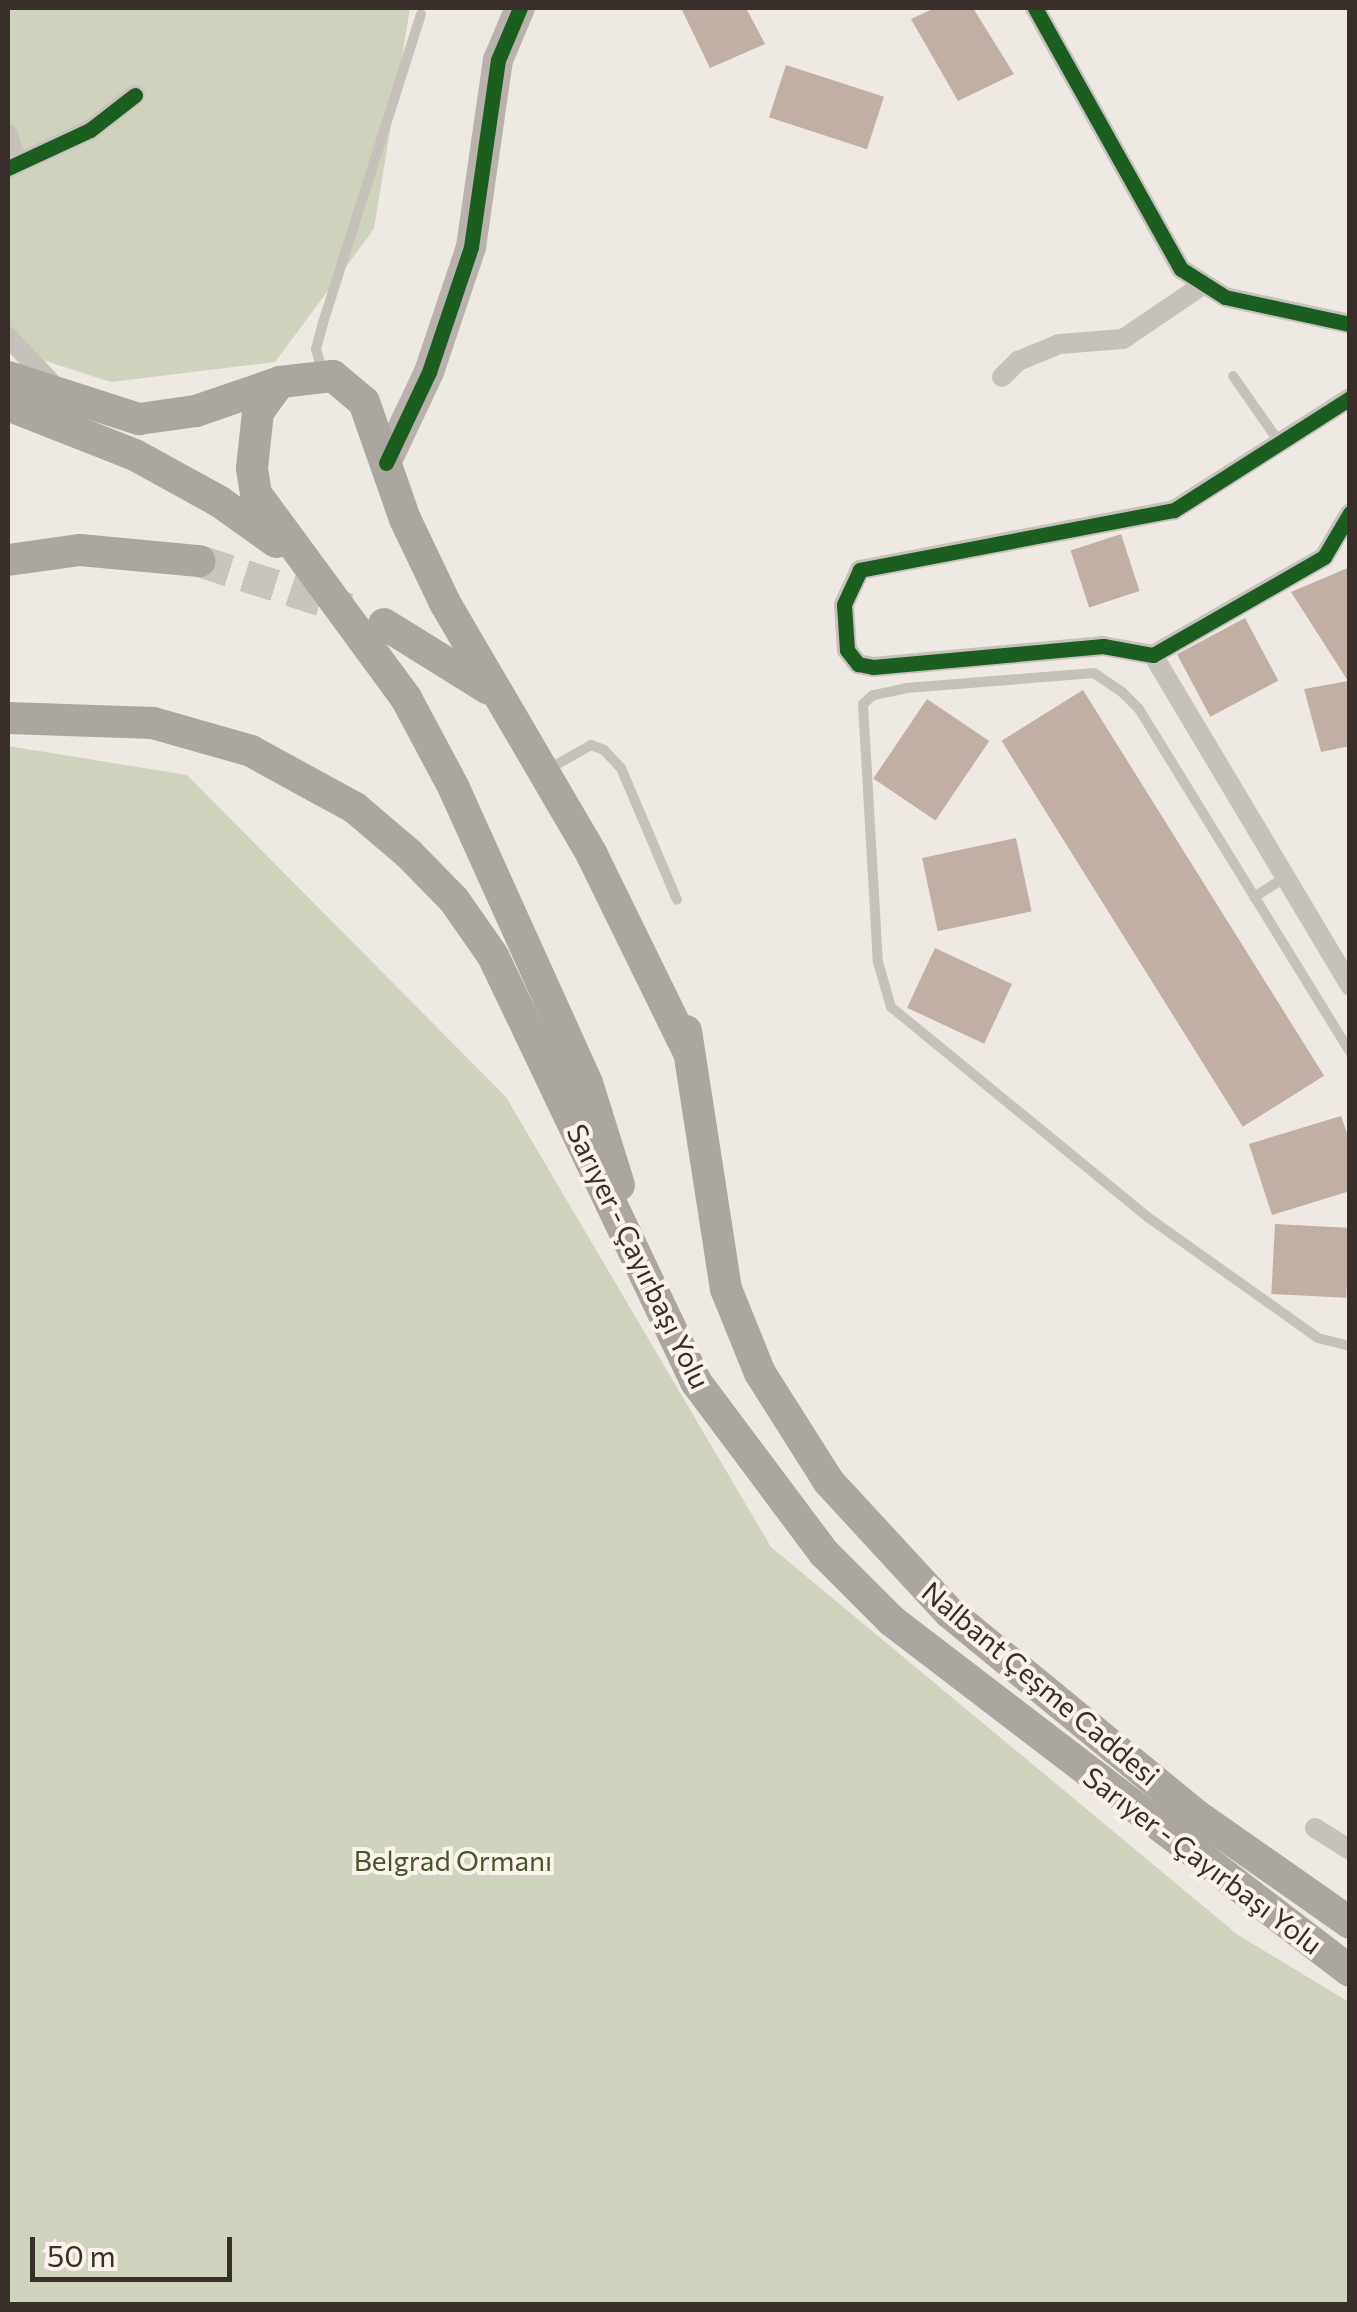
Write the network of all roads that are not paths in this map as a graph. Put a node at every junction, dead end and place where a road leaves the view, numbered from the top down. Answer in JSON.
{"nodes":[{"id":1,"x":520,"y":8,"type":"edge"},
{"id":2,"x":1035,"y":8,"type":"edge"},
{"id":3,"x":421,"y":14,"type":"dead end"},
{"id":4,"x":134,"y":95,"type":"dead end"},
{"id":5,"x":8,"y":134,"type":"edge"},
{"id":6,"x":12,"y":167,"type":"edge"},
{"id":7,"x":1201,"y":286,"type":"junction"},
{"id":8,"x":1350,"y":324,"type":"edge"},
{"id":9,"x":8,"y":337,"type":"edge"},
{"id":10,"x":324,"y":376,"type":"junction"},
{"id":11,"x":1233,"y":376,"type":"dead end"},
{"id":12,"x":1002,"y":377,"type":"dead end"},
{"id":13,"x":8,"y":378,"type":"edge"},
{"id":14,"x":280,"y":382,"type":"junction"},
{"id":15,"x":64,"y":396,"type":"junction"},
{"id":16,"x":1350,"y":398,"type":"edge"},
{"id":17,"x":8,"y":405,"type":"edge"},
{"id":18,"x":1280,"y":444,"type":"junction"},
{"id":19,"x":386,"y":463,"type":"junction"},
{"id":20,"x":1350,"y":513,"type":"edge"},
{"id":21,"x":1345,"y":537,"type":"edge"},
{"id":22,"x":8,"y":560,"type":"edge"},
{"id":23,"x":199,"y":560,"type":"tunnel mouth"},
{"id":24,"x":322,"y":581,"type":"junction"},
{"id":25,"x":384,"y":624,"type":"tunnel mouth"},
{"id":26,"x":1153,"y":655,"type":"junction"},
{"id":27,"x":493,"y":691,"type":"junction"},
{"id":28,"x":8,"y":718,"type":"edge"},
{"id":29,"x":542,"y":773,"type":"junction"},
{"id":30,"x":1285,"y":878,"type":"junction"},
{"id":31,"x":1254,"y":897,"type":"junction"},
{"id":32,"x":676,"y":900,"type":"dead end"},
{"id":33,"x":1350,"y":986,"type":"edge"},
{"id":34,"x":1350,"y":1052,"type":"edge"},
{"id":35,"x":630,"y":1237,"type":"junction"},
{"id":36,"x":1350,"y":1346,"type":"edge"},
{"id":37,"x":1315,"y":1828,"type":"dead end"},
{"id":38,"x":1350,"y":1850,"type":"edge"},
{"id":39,"x":1350,"y":1923,"type":"edge"},
{"id":40,"x":1350,"y":1970,"type":"edge"}],
"edges":[{"from":1,"to":19,"type":"street"},
{"from":2,"to":7,"type":"street"},
{"from":3,"to":10,"type":"lane"},
{"from":4,"to":6,"type":"street"},
{"from":5,"to":6,"type":"street"},
{"from":7,"to":8,"type":"street"},
{"from":7,"to":12,"type":"street"},
{"from":9,"to":15,"type":"street"},
{"from":10,"to":14,"type":"main road"},
{"from":10,"to":19,"type":"main road","name":"Nalbant Çeşme Caddesi"},
{"from":11,"to":18,"type":"lane"},
{"from":13,"to":15,"type":"main road"},
{"from":14,"to":15,"type":"main road"},
{"from":14,"to":24,"type":"main road"},
{"from":16,"to":18,"type":"street"},
{"from":17,"to":24,"type":"main road"},
{"from":18,"to":26,"type":"street"},
{"from":19,"to":27,"type":"main road","name":"Nalbant Çeşme Caddesi"},
{"from":20,"to":21,"type":"street"},
{"from":21,"to":26,"type":"street"},
{"from":22,"to":23,"type":"main road"},
{"from":24,"to":35,"type":"main road"},
{"from":25,"to":27,"type":"main road"},
{"from":26,"to":30,"type":"street"},
{"from":27,"to":29,"type":"main road","name":"Nalbant Çeşme Caddesi"},
{"from":28,"to":35,"type":"main road","name":"Sarıyer - Çayırbaşı Yolu"},
{"from":29,"to":32,"type":"lane"},
{"from":29,"to":39,"type":"main road","name":"Nalbant Çeşme Caddesi"},
{"from":30,"to":31,"type":"lane"},
{"from":30,"to":33,"type":"street"},
{"from":31,"to":34,"type":"lane"},
{"from":31,"to":36,"type":"lane"},
{"from":35,"to":40,"type":"main road","name":"Sarıyer - Çayırbaşı Yolu"},
{"from":37,"to":38,"type":"street"}]}
